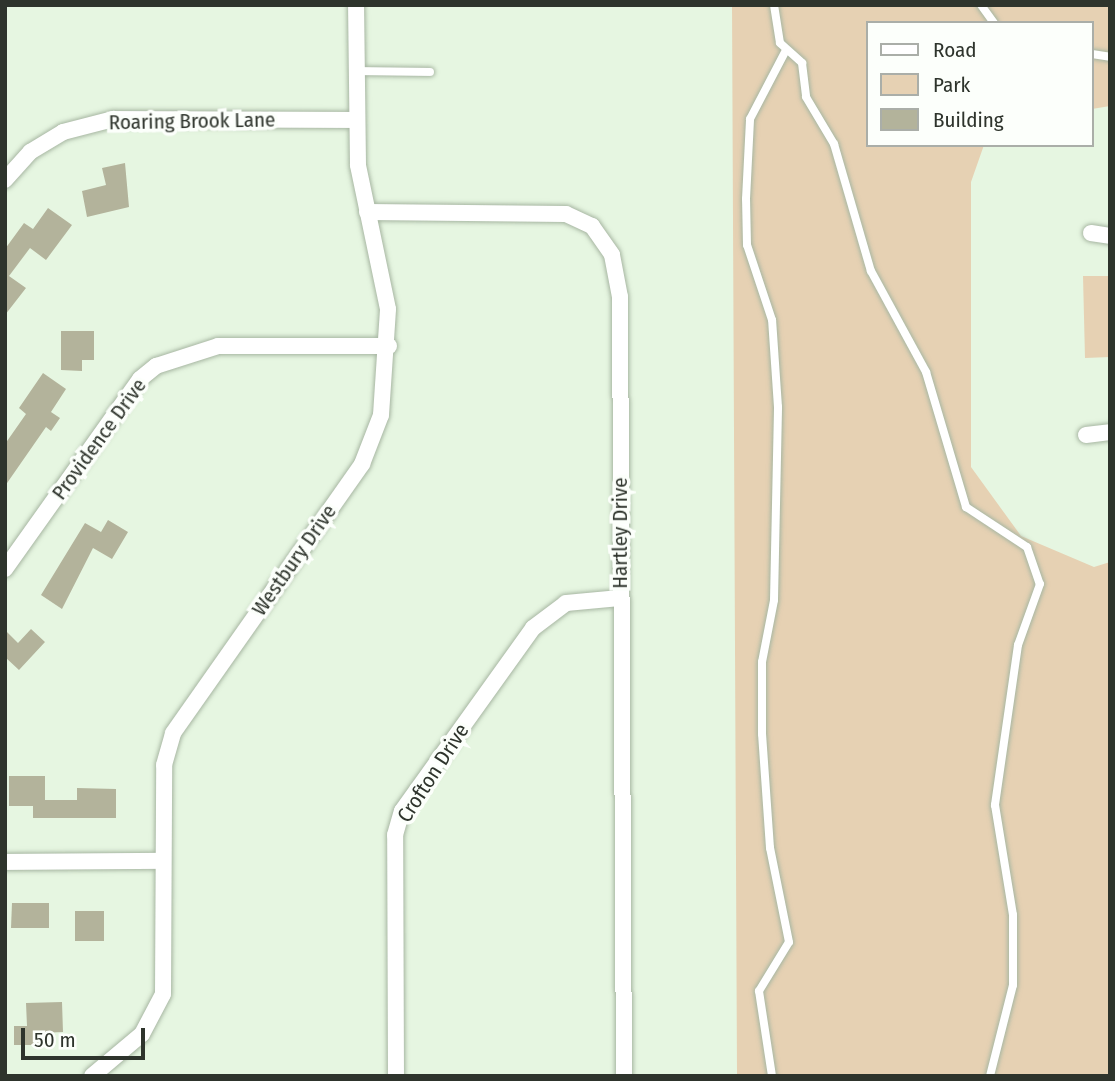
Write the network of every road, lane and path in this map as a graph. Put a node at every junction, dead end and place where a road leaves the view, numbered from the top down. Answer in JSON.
{"nodes":[{"id":1,"x":356,"y":5,"type":"edge"},
{"id":2,"x":774,"y":5,"type":"edge"},
{"id":3,"x":981,"y":5,"type":"edge"},
{"id":4,"x":993,"y":21,"type":"edge"},
{"id":5,"x":785,"y":52,"type":"junction"},
{"id":6,"x":357,"y":71,"type":"junction"},
{"id":7,"x":430,"y":72,"type":"dead end"},
{"id":8,"x":357,"y":120,"type":"junction"},
{"id":9,"x":5,"y":180,"type":"edge"},
{"id":10,"x":367,"y":212,"type":"junction"},
{"id":11,"x":1091,"y":233,"type":"dead end"},
{"id":12,"x":1110,"y":236,"type":"edge"},
{"id":13,"x":389,"y":346,"type":"junction"},
{"id":14,"x":1110,"y":432,"type":"edge"},
{"id":15,"x":1086,"y":435,"type":"dead end"},
{"id":16,"x":5,"y":569,"type":"edge"},
{"id":17,"x":620,"y":598,"type":"junction"},
{"id":18,"x":163,"y":861,"type":"junction"},
{"id":19,"x":5,"y":862,"type":"edge"},
{"id":20,"x":92,"y":1076,"type":"edge"},
{"id":21,"x":396,"y":1076,"type":"edge"},
{"id":22,"x":624,"y":1076,"type":"edge"},
{"id":23,"x":772,"y":1076,"type":"edge"},
{"id":24,"x":990,"y":1076,"type":"edge"}],
"edges":[{"from":1,"to":6,"type":"street","name":"Westbury Drive"},
{"from":2,"to":5,"type":"lane"},
{"from":3,"to":4,"type":"lane"},
{"from":5,"to":23,"type":"lane"},
{"from":5,"to":24,"type":"lane"},
{"from":6,"to":7,"type":"lane"},
{"from":6,"to":8,"type":"street","name":"Westbury Drive"},
{"from":8,"to":9,"type":"street","name":"Roaring Brook Lane"},
{"from":8,"to":10,"type":"street","name":"Westbury Drive"},
{"from":10,"to":13,"type":"street","name":"Westbury Drive"},
{"from":10,"to":17,"type":"street","name":"Hartley Drive"},
{"from":11,"to":12,"type":"street"},
{"from":13,"to":16,"type":"street","name":"Providence Drive"},
{"from":13,"to":18,"type":"street","name":"Westbury Drive"},
{"from":14,"to":15,"type":"street"},
{"from":17,"to":21,"type":"street","name":"Crofton Drive"},
{"from":17,"to":22,"type":"street","name":"Hartley Drive"},
{"from":18,"to":19,"type":"street"},
{"from":18,"to":20,"type":"street","name":"Westbury Drive"}]}
